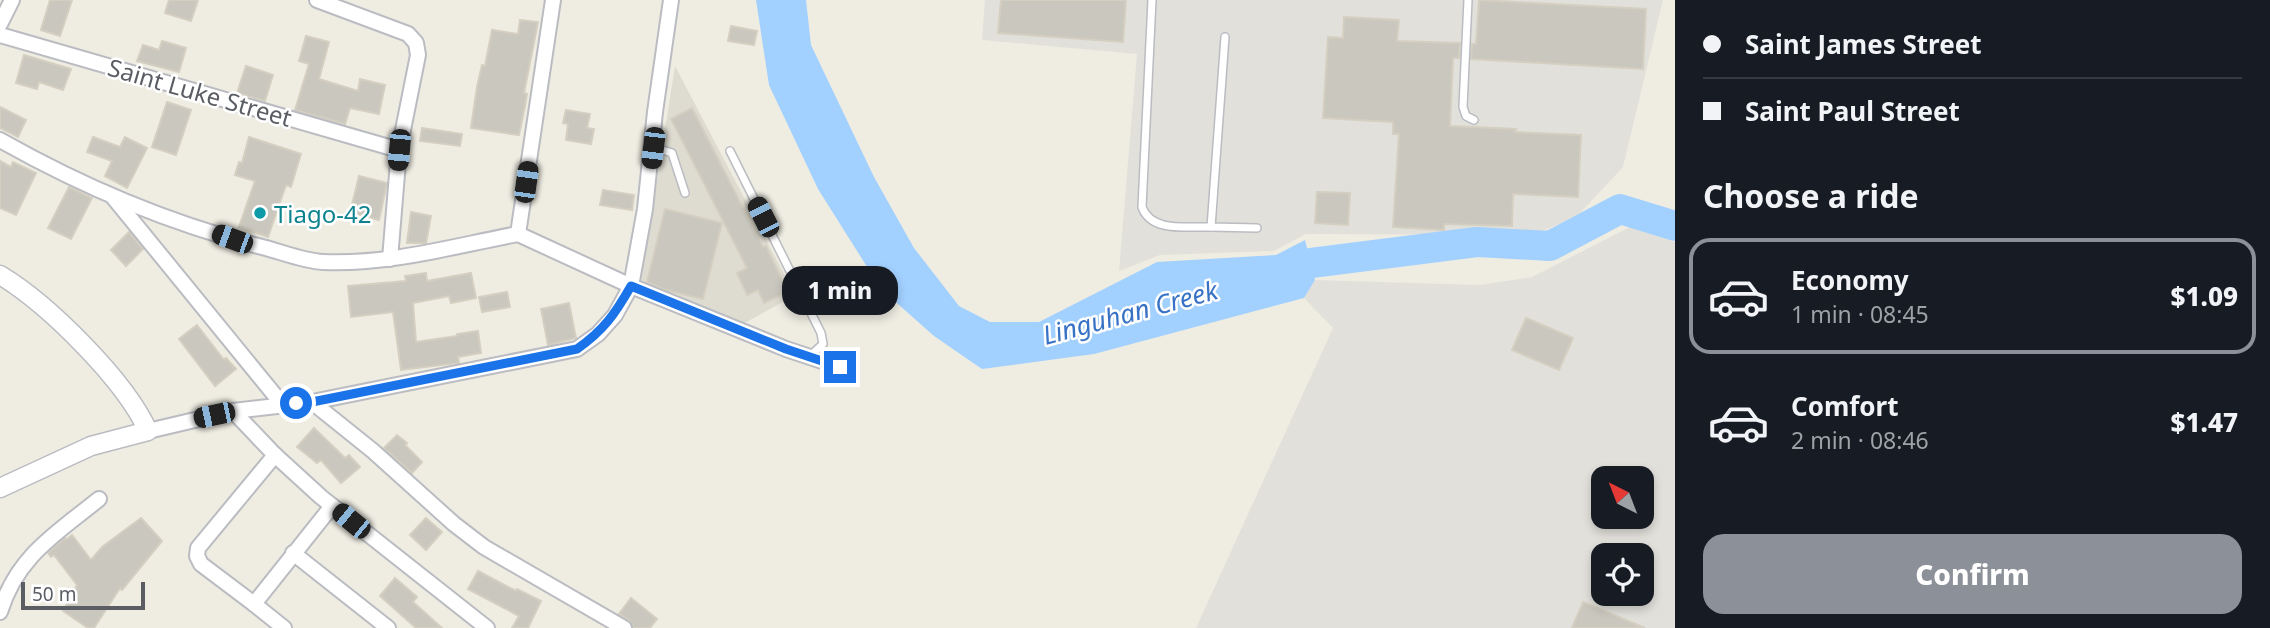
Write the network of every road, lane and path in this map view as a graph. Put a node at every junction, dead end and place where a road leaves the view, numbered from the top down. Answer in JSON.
{"nodes":[{"id":1,"x":12,"y":0,"type":"edge"},
{"id":2,"x":317,"y":0,"type":"edge"},
{"id":3,"x":553,"y":0,"type":"edge"},
{"id":4,"x":671,"y":0,"type":"edge"},
{"id":5,"x":1152,"y":0,"type":"edge"},
{"id":6,"x":1468,"y":0,"type":"edge"},
{"id":7,"x":0,"y":24,"type":"edge"},
{"id":8,"x":0,"y":35,"type":"edge"},
{"id":9,"x":1225,"y":37,"type":"dead end"},
{"id":10,"x":1474,"y":120,"type":"dead end"},
{"id":11,"x":0,"y":140,"type":"edge"},
{"id":12,"x":653,"y":148,"type":"junction"},
{"id":13,"x":399,"y":150,"type":"junction"},
{"id":14,"x":730,"y":151,"type":"dead end"},
{"id":15,"x":685,"y":193,"type":"dead end"},
{"id":16,"x":112,"y":196,"type":"junction"},
{"id":17,"x":1210,"y":227,"type":"junction"},
{"id":18,"x":1257,"y":228,"type":"dead end"},
{"id":19,"x":518,"y":233,"type":"junction"},
{"id":20,"x":390,"y":259,"type":"junction"},
{"id":21,"x":0,"y":275,"type":"edge"},
{"id":22,"x":631,"y":286,"type":"junction"},
{"id":23,"x":810,"y":356,"type":"junction"},
{"id":24,"x":840,"y":367,"type":"dead end"},
{"id":25,"x":312,"y":402,"type":"junction"},
{"id":26,"x":282,"y":404,"type":"junction"},
{"id":27,"x":233,"y":411,"type":"junction"},
{"id":28,"x":148,"y":431,"type":"junction"},
{"id":29,"x":275,"y":455,"type":"junction"},
{"id":30,"x":0,"y":488,"type":"edge"},
{"id":31,"x":100,"y":499,"type":"dead end"},
{"id":32,"x":332,"y":506,"type":"junction"},
{"id":33,"x":293,"y":553,"type":"junction"},
{"id":34,"x":254,"y":604,"type":"junction"},
{"id":35,"x":0,"y":612,"type":"edge"},
{"id":36,"x":284,"y":628,"type":"edge"},
{"id":37,"x":388,"y":628,"type":"edge"},
{"id":38,"x":487,"y":628,"type":"edge"},
{"id":39,"x":624,"y":628,"type":"edge"}],
"edges":[{"from":1,"to":7,"type":"street"},
{"from":2,"to":13,"type":"street"},
{"from":3,"to":19,"type":"street"},
{"from":4,"to":12,"type":"street"},
{"from":5,"to":17,"type":"lane"},
{"from":6,"to":10,"type":"lane"},
{"from":8,"to":13,"type":"street","name":"Saint Luke Street"},
{"from":9,"to":17,"type":"lane"},
{"from":11,"to":16,"type":"street"},
{"from":12,"to":15,"type":"lane"},
{"from":12,"to":22,"type":"street"},
{"from":13,"to":20,"type":"street"},
{"from":14,"to":23,"type":"lane"},
{"from":16,"to":20,"type":"street"},
{"from":16,"to":26,"type":"street"},
{"from":17,"to":18,"type":"lane"},
{"from":19,"to":20,"type":"street"},
{"from":19,"to":22,"type":"street"},
{"from":21,"to":28,"type":"street"},
{"from":22,"to":23,"type":"street"},
{"from":22,"to":25,"type":"street"},
{"from":23,"to":24,"type":"street"},
{"from":25,"to":26,"type":"street"},
{"from":25,"to":39,"type":"street"},
{"from":26,"to":27,"type":"street"},
{"from":27,"to":28,"type":"street"},
{"from":27,"to":29,"type":"street"},
{"from":28,"to":30,"type":"street"},
{"from":29,"to":32,"type":"street"},
{"from":29,"to":34,"type":"street"},
{"from":31,"to":35,"type":"street"},
{"from":32,"to":33,"type":"street"},
{"from":32,"to":38,"type":"street"},
{"from":33,"to":34,"type":"street"},
{"from":33,"to":37,"type":"street"},
{"from":34,"to":36,"type":"street"}]}
